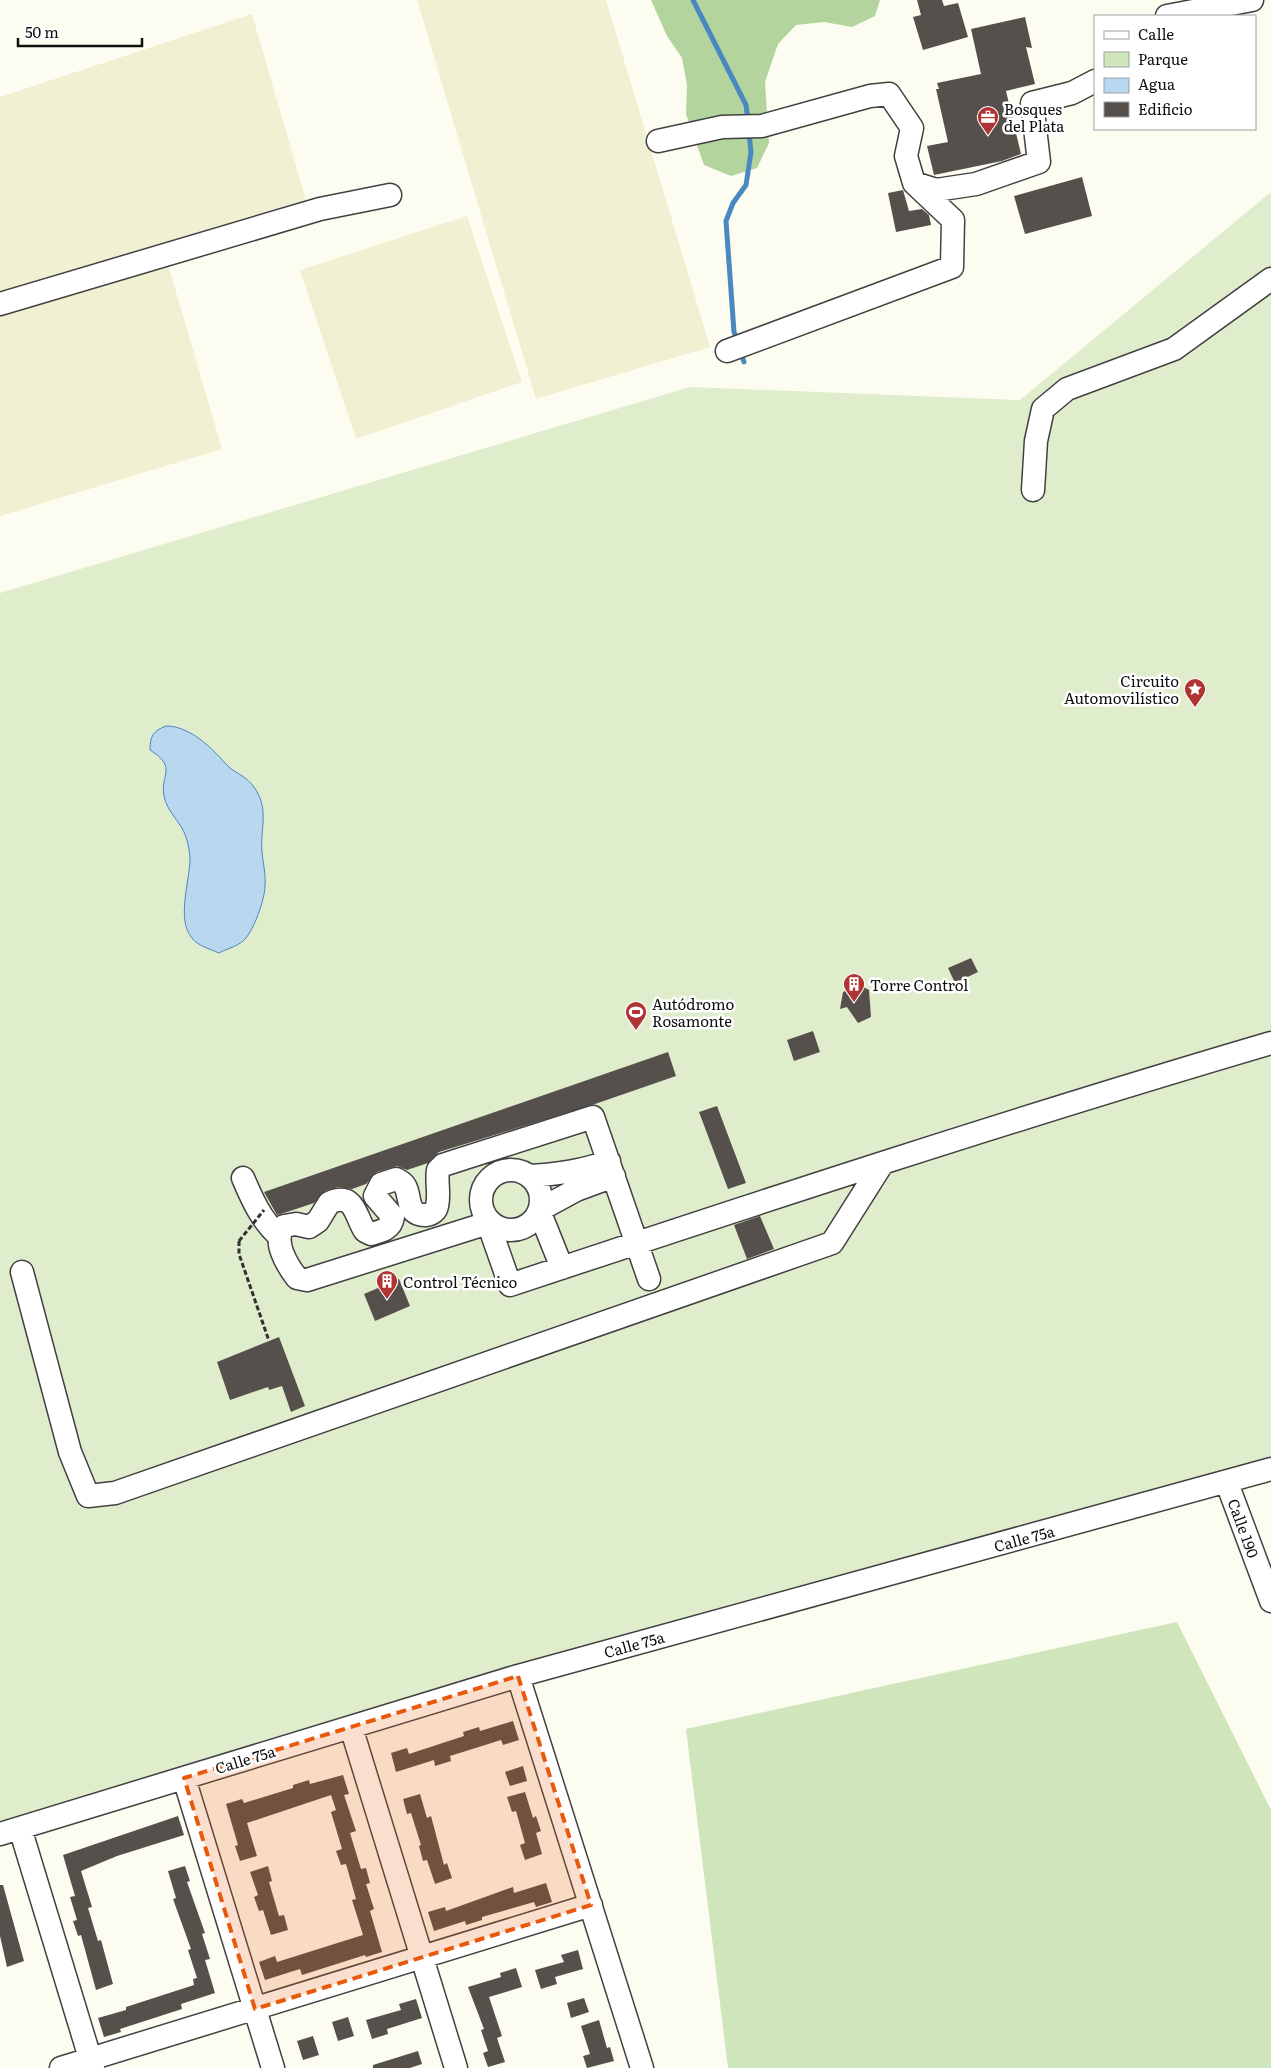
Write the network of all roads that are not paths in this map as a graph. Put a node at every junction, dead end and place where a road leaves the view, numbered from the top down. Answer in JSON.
{"nodes":[{"id":1,"x":1252,"y":0,"type":"edge"},
{"id":2,"x":1172,"y":15,"type":"edge"},
{"id":3,"x":1094,"y":82,"type":"edge"},
{"id":4,"x":658,"y":141,"type":"dead end"},
{"id":5,"x":914,"y":183,"type":"junction"},
{"id":6,"x":390,"y":195,"type":"dead end"},
{"id":7,"x":1271,"y":279,"type":"edge"},
{"id":8,"x":0,"y":304,"type":"edge"},
{"id":9,"x":727,"y":351,"type":"dead end"},
{"id":10,"x":1033,"y":490,"type":"dead end"},
{"id":11,"x":1271,"y":1043,"type":"edge"},
{"id":12,"x":520,"y":1141,"type":"junction"},
{"id":13,"x":477,"y":1154,"type":"junction"},
{"id":14,"x":882,"y":1164,"type":"junction"},
{"id":15,"x":611,"y":1168,"type":"junction"},
{"id":16,"x":529,"y":1175,"type":"junction"},
{"id":17,"x":243,"y":1178,"type":"dead end"},
{"id":18,"x":540,"y":1211,"type":"junction"},
{"id":19,"x":485,"y":1215,"type":"junction"},
{"id":20,"x":279,"y":1236,"type":"junction"},
{"id":21,"x":637,"y":1243,"type":"junction"},
{"id":22,"x":562,"y":1268,"type":"junction"},
{"id":23,"x":22,"y":1272,"type":"dead end"},
{"id":24,"x":649,"y":1279,"type":"dead end"},
{"id":25,"x":1271,"y":1469,"type":"edge"},
{"id":26,"x":1227,"y":1483,"type":"junction"},
{"id":27,"x":1271,"y":1601,"type":"edge"},
{"id":28,"x":518,"y":1676,"type":"junction"},
{"id":29,"x":351,"y":1727,"type":"junction"},
{"id":30,"x":184,"y":1778,"type":"junction"},
{"id":31,"x":10,"y":1831,"type":"edge"},
{"id":32,"x":591,"y":1905,"type":"junction"},
{"id":33,"x":422,"y":1957,"type":"junction"},
{"id":34,"x":255,"y":2009,"type":"junction"},
{"id":35,"x":91,"y":2064,"type":"edge"},
{"id":36,"x":61,"y":2068,"type":"edge"},
{"id":37,"x":273,"y":2068,"type":"edge"},
{"id":38,"x":456,"y":2068,"type":"edge"},
{"id":39,"x":642,"y":2068,"type":"edge"}],
"edges":[{"from":1,"to":2,"type":"street"},
{"from":3,"to":5,"type":"street"},
{"from":4,"to":5,"type":"street"},
{"from":5,"to":9,"type":"street"},
{"from":6,"to":8,"type":"street"},
{"from":7,"to":10,"type":"street"},
{"from":11,"to":14,"type":"street"},
{"from":12,"to":13,"type":"street"},
{"from":12,"to":15,"type":"street"},
{"from":12,"to":16,"type":"street"},
{"from":13,"to":19,"type":"street"},
{"from":13,"to":20,"type":"street"},
{"from":14,"to":21,"type":"street"},
{"from":14,"to":23,"type":"street"},
{"from":15,"to":16,"type":"street"},
{"from":15,"to":18,"type":"street"},
{"from":15,"to":21,"type":"street"},
{"from":16,"to":18,"type":"street"},
{"from":16,"to":19,"type":"street"},
{"from":17,"to":20,"type":"street"},
{"from":18,"to":19,"type":"street"},
{"from":18,"to":22,"type":"street"},
{"from":19,"to":20,"type":"street"},
{"from":19,"to":22,"type":"street"},
{"from":21,"to":22,"type":"street"},
{"from":21,"to":24,"type":"street"},
{"from":25,"to":26,"type":"street","name":"Calle 75a"},
{"from":26,"to":27,"type":"street","name":"Calle 190"},
{"from":26,"to":28,"type":"street","name":"Calle 75a"},
{"from":28,"to":29,"type":"street","name":"Calle 75a"},
{"from":28,"to":32,"type":"street"},
{"from":29,"to":30,"type":"street","name":"Calle 75a"},
{"from":29,"to":33,"type":"street"},
{"from":30,"to":31,"type":"street","name":"Calle 75a"},
{"from":30,"to":34,"type":"street"},
{"from":31,"to":35,"type":"street"},
{"from":32,"to":33,"type":"street"},
{"from":32,"to":39,"type":"street"},
{"from":33,"to":34,"type":"street"},
{"from":33,"to":38,"type":"street"},
{"from":34,"to":35,"type":"street"},
{"from":34,"to":37,"type":"street"},
{"from":35,"to":36,"type":"street"}]}
